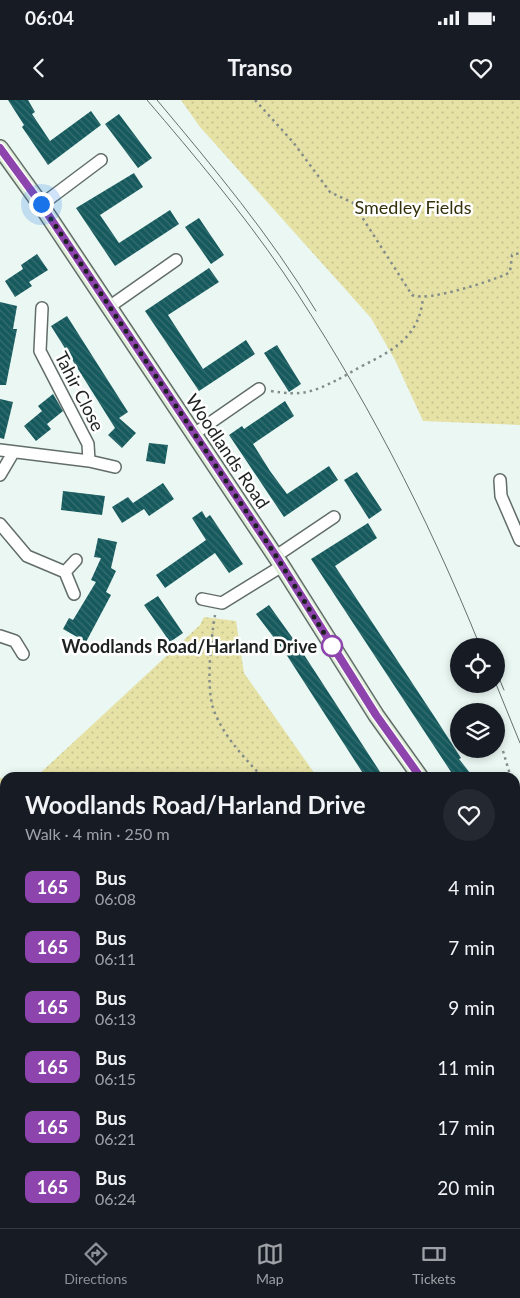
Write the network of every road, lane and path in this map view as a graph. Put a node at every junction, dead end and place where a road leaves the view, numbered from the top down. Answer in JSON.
{"nodes":[{"id":1,"x":255,"y":100,"type":"edge"},
{"id":2,"x":0,"y":150,"type":"edge"},
{"id":3,"x":100,"y":160,"type":"dead end"},
{"id":4,"x":41,"y":204,"type":"junction"},
{"id":5,"x":520,"y":253,"type":"edge"},
{"id":6,"x":176,"y":260,"type":"dead end"},
{"id":7,"x":423,"y":297,"type":"junction"},
{"id":8,"x":109,"y":307,"type":"junction"},
{"id":9,"x":42,"y":308,"type":"dead end"},
{"id":10,"x":259,"y":389,"type":"joint"},
{"id":11,"x":194,"y":434,"type":"junction"},
{"id":12,"x":0,"y":450,"type":"edge"},
{"id":13,"x":13,"y":452,"type":"junction"},
{"id":14,"x":89,"y":461,"type":"junction"},
{"id":15,"x":116,"y":467,"type":"dead end"},
{"id":16,"x":0,"y":475,"type":"edge"},
{"id":17,"x":500,"y":480,"type":"dead end"},
{"id":18,"x":334,"y":517,"type":"dead end"},
{"id":19,"x":0,"y":524,"type":"edge"},
{"id":20,"x":520,"y":540,"type":"edge"},
{"id":21,"x":76,"y":560,"type":"dead end"},
{"id":22,"x":279,"y":561,"type":"junction"},
{"id":23,"x":65,"y":572,"type":"junction"},
{"id":24,"x":74,"y":594,"type":"dead end"},
{"id":25,"x":202,"y":599,"type":"dead end"},
{"id":26,"x":216,"y":608,"type":"dead end"},
{"id":27,"x":0,"y":636,"type":"edge"},
{"id":28,"x":23,"y":654,"type":"dead end"},
{"id":29,"x":505,"y":758,"type":"edge"},
{"id":30,"x":257,"y":772,"type":"edge"},
{"id":31,"x":417,"y":772,"type":"edge"},
{"id":32,"x":509,"y":772,"type":"edge"}],
"edges":[{"from":1,"to":7,"type":"path"},
{"from":2,"to":4,"type":"street","name":"Woodlands Road"},
{"from":3,"to":4,"type":"street"},
{"from":4,"to":8,"type":"street","name":"Woodlands Road"},
{"from":5,"to":7,"type":"path"},
{"from":6,"to":8,"type":"street"},
{"from":7,"to":10,"type":"path","bridge":true},
{"from":8,"to":11,"type":"street","name":"Woodlands Road"},
{"from":9,"to":14,"type":"street","name":"Tahir Close"},
{"from":10,"to":11,"type":"street"},
{"from":11,"to":22,"type":"street","name":"Woodlands Road"},
{"from":12,"to":13,"type":"street"},
{"from":13,"to":14,"type":"street"},
{"from":13,"to":16,"type":"street"},
{"from":14,"to":15,"type":"street"},
{"from":17,"to":20,"type":"street"},
{"from":18,"to":22,"type":"street"},
{"from":19,"to":23,"type":"street"},
{"from":21,"to":23,"type":"street"},
{"from":22,"to":25,"type":"street"},
{"from":22,"to":31,"type":"street","name":"Woodlands Road"},
{"from":23,"to":24,"type":"street"},
{"from":26,"to":30,"type":"path"},
{"from":27,"to":28,"type":"street"},
{"from":29,"to":32,"type":"path"}]}
